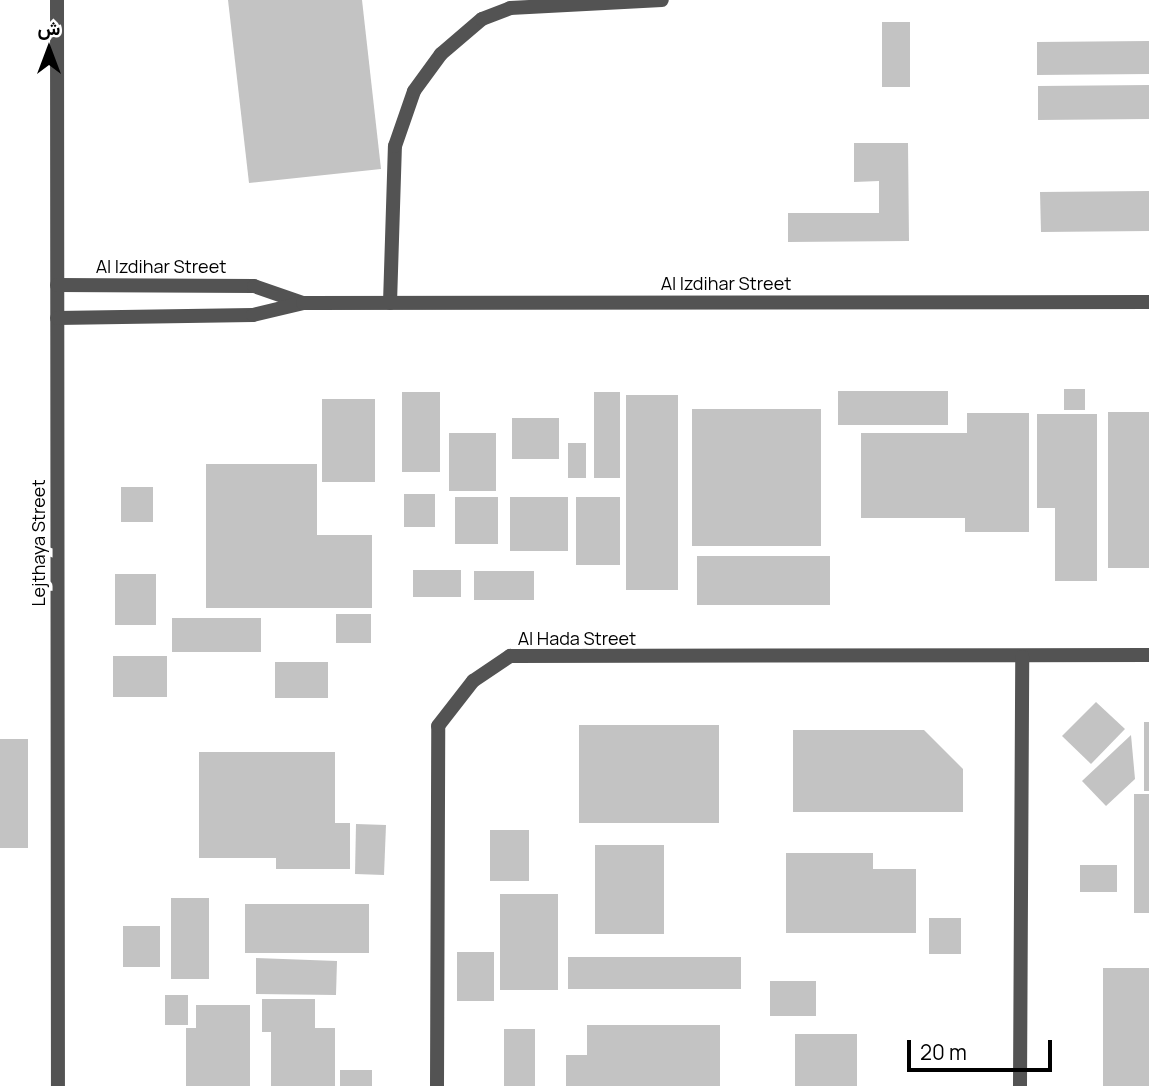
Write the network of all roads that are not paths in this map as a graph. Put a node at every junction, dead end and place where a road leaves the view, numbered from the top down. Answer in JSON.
{"nodes":[{"id":1,"x":57,"y":0,"type":"edge"},
{"id":2,"x":662,"y":0,"type":"edge"},
{"id":3,"x":57,"y":285,"type":"junction"},
{"id":4,"x":1149,"y":302,"type":"edge"},
{"id":5,"x":303,"y":303,"type":"junction"},
{"id":6,"x":390,"y":303,"type":"junction"},
{"id":7,"x":57,"y":318,"type":"junction"},
{"id":8,"x":1149,"y":655,"type":"edge"},
{"id":9,"x":1022,"y":657,"type":"junction"},
{"id":10,"x":58,"y":1086,"type":"edge"},
{"id":11,"x":437,"y":1086,"type":"edge"},
{"id":12,"x":1020,"y":1086,"type":"edge"}],
"edges":[{"from":1,"to":3,"type":"street","name":"Lejthaya Street"},
{"from":2,"to":6,"type":"street"},
{"from":3,"to":5,"type":"street","name":"Al Izdihar Street"},
{"from":3,"to":7,"type":"street","name":"Lejthaya Street"},
{"from":4,"to":6,"type":"street","name":"Al Izdihar Street"},
{"from":5,"to":6,"type":"street","name":"Al Izdihar Street"},
{"from":5,"to":7,"type":"street","name":"Al Izdihar Street"},
{"from":7,"to":10,"type":"street","name":"Lejthaya Street"},
{"from":8,"to":9,"type":"street","name":"Al Hada Street"},
{"from":9,"to":11,"type":"street","name":"Al Hada Street"},
{"from":9,"to":12,"type":"street"}]}
